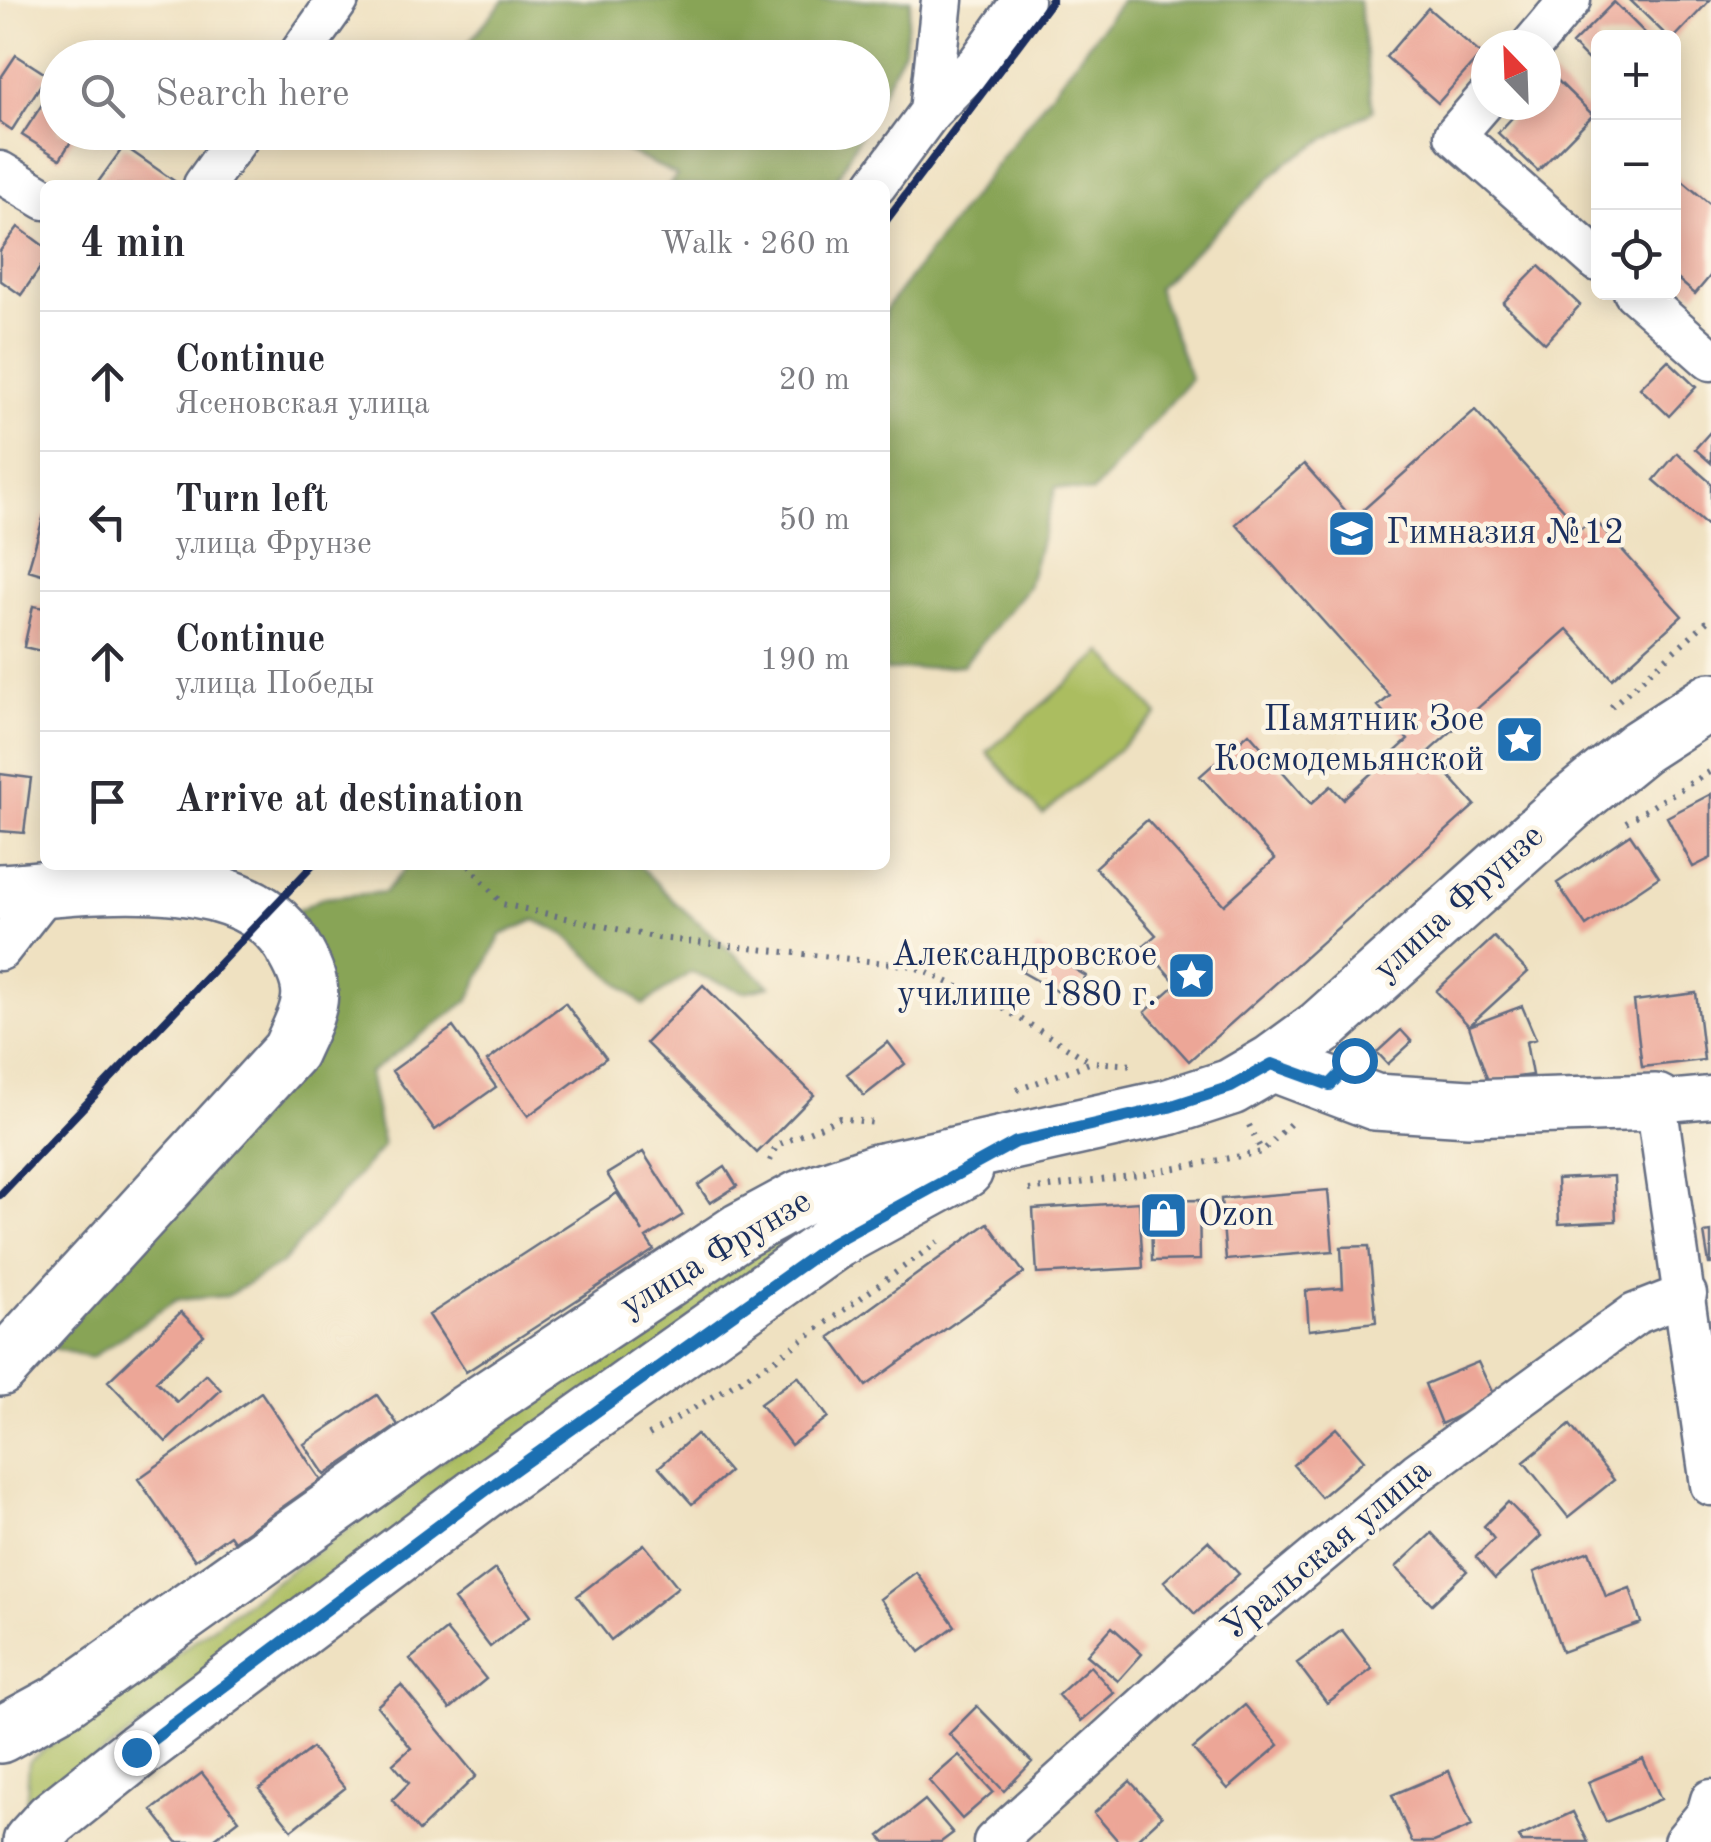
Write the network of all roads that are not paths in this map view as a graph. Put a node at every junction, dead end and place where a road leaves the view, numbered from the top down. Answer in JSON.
{"nodes":[{"id":1,"x":338,"y":0,"type":"edge"},
{"id":2,"x":942,"y":0,"type":"edge"},
{"id":3,"x":1022,"y":0,"type":"edge"},
{"id":4,"x":1570,"y":0,"type":"edge"},
{"id":5,"x":1545,"y":30,"type":"edge"},
{"id":6,"x":309,"y":40,"type":"edge"},
{"id":7,"x":930,"y":112,"type":"junction"},
{"id":8,"x":1471,"y":117,"type":"edge"},
{"id":9,"x":229,"y":150,"type":"edge"},
{"id":10,"x":0,"y":172,"type":"edge"},
{"id":11,"x":208,"y":180,"type":"edge"},
{"id":12,"x":880,"y":180,"type":"edge"},
{"id":13,"x":40,"y":196,"type":"edge"},
{"id":14,"x":1591,"y":255,"type":"edge"},
{"id":15,"x":1643,"y":300,"type":"edge"},
{"id":16,"x":1711,"y":360,"type":"edge"},
{"id":17,"x":1711,"y":700,"type":"edge"},
{"id":18,"x":38,"y":882,"type":"edge"},
{"id":19,"x":0,"y":950,"type":"edge"},
{"id":20,"x":1272,"y":1064,"type":"junction"},
{"id":21,"x":1711,"y":1096,"type":"edge"},
{"id":22,"x":1656,"y":1102,"type":"junction"},
{"id":23,"x":1016,"y":1142,"type":"junction"},
{"id":24,"x":1686,"y":1294,"type":"junction"},
{"id":25,"x":0,"y":1368,"type":"edge"},
{"id":26,"x":1711,"y":1485,"type":"edge"},
{"id":27,"x":0,"y":1735,"type":"edge"},
{"id":28,"x":1711,"y":1800,"type":"edge"},
{"id":29,"x":31,"y":1842,"type":"edge"},
{"id":30,"x":994,"y":1842,"type":"edge"},
{"id":31,"x":1684,"y":1842,"type":"edge"}],
"edges":[{"from":1,"to":6,"type":"street"},
{"from":2,"to":7,"type":"street"},
{"from":3,"to":7,"type":"street"},
{"from":4,"to":5,"type":"street"},
{"from":7,"to":12,"type":"street"},
{"from":8,"to":14,"type":"street"},
{"from":9,"to":11,"type":"street"},
{"from":10,"to":13,"type":"street"},
{"from":15,"to":16,"type":"street"},
{"from":17,"to":20,"type":"main road","name":"улица Фрунзе"},
{"from":18,"to":19,"type":"street"},
{"from":18,"to":25,"type":"main road"},
{"from":20,"to":22,"type":"main road"},
{"from":20,"to":23,"type":"main road","name":"улица Фрунзе"},
{"from":21,"to":22,"type":"street"},
{"from":22,"to":24,"type":"street"},
{"from":23,"to":27,"type":"main road","name":"улица Фрунзе"},
{"from":23,"to":29,"type":"main road"},
{"from":24,"to":26,"type":"street"},
{"from":24,"to":30,"type":"street","name":"Уральская улица"},
{"from":28,"to":31,"type":"street"}]}
